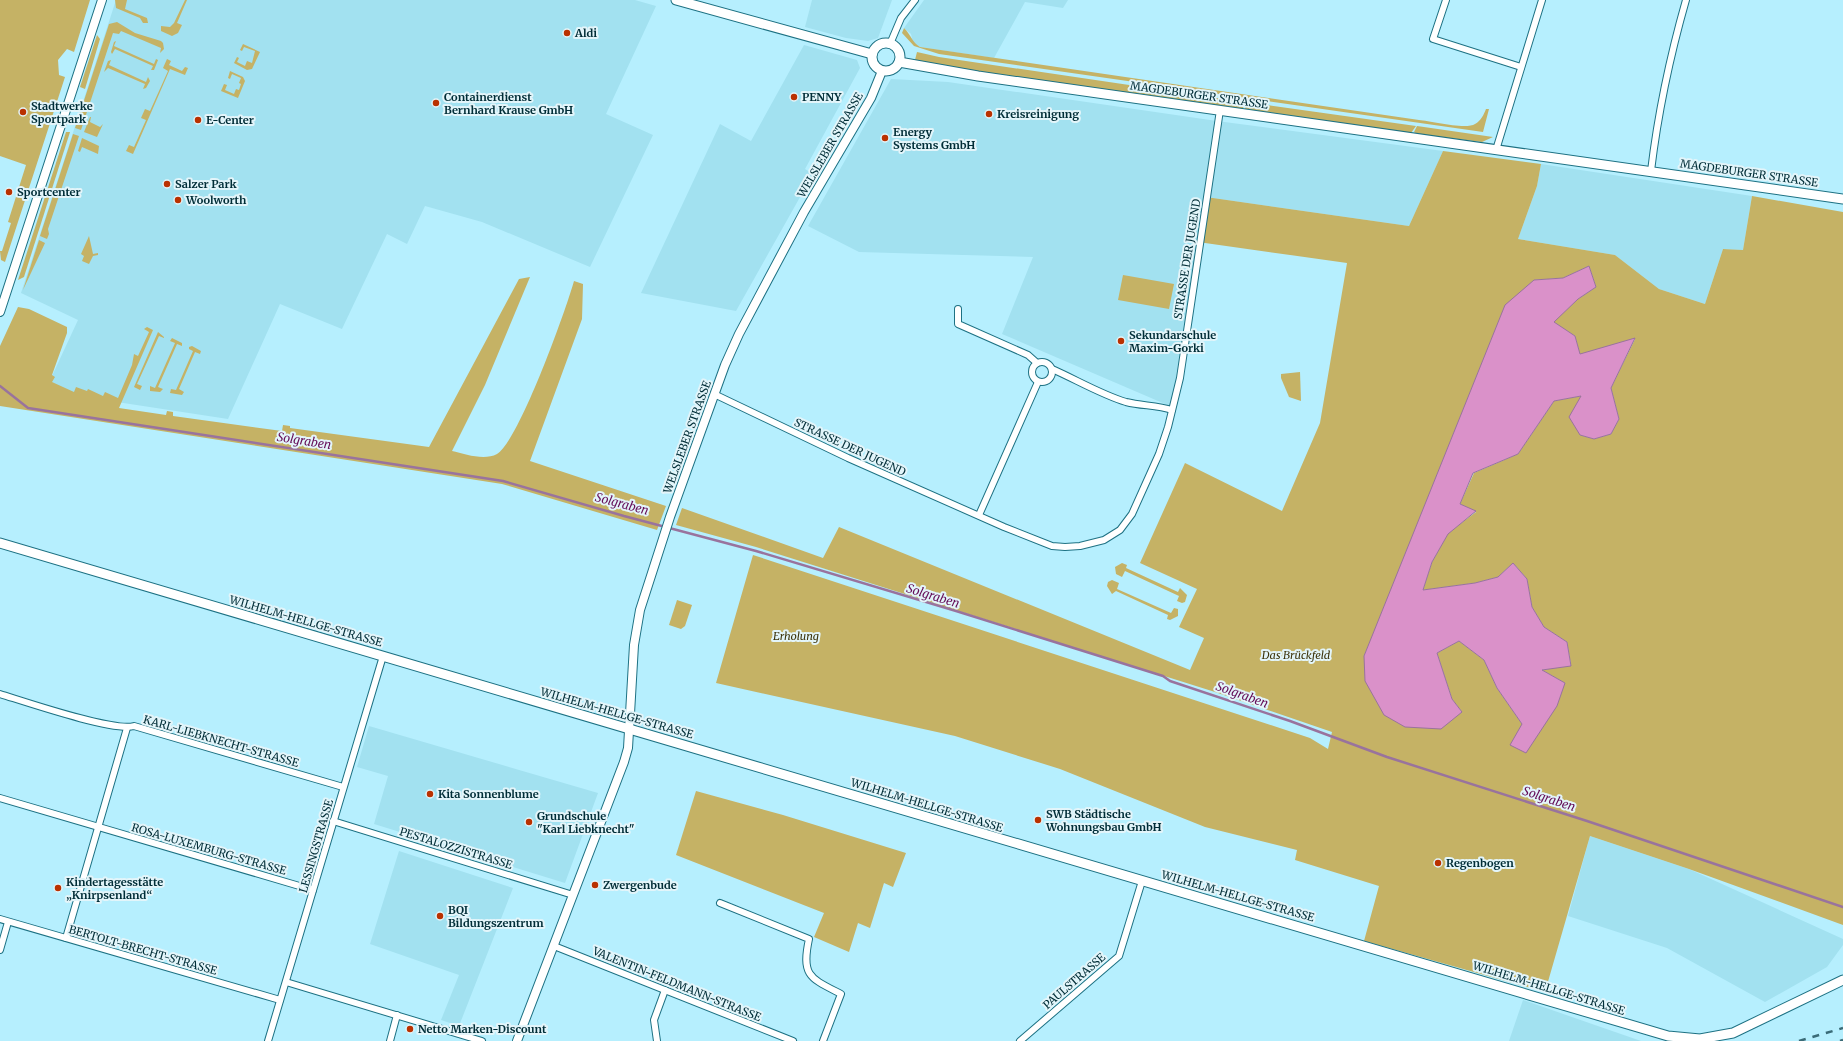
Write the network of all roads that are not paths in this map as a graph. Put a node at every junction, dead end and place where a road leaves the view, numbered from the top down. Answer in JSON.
{"nodes":[{"id":1,"x":102,"y":0,"type":"edge"},
{"id":2,"x":676,"y":0,"type":"edge"},
{"id":3,"x":915,"y":0,"type":"edge"},
{"id":4,"x":1446,"y":0,"type":"edge"},
{"id":5,"x":1542,"y":0,"type":"edge"},
{"id":6,"x":1686,"y":0,"type":"edge"},
{"id":7,"x":890,"y":44,"type":"junction"},
{"id":8,"x":872,"y":54,"type":"junction"},
{"id":9,"x":899,"y":62,"type":"junction"},
{"id":10,"x":1521,"y":67,"type":"junction"},
{"id":11,"x":882,"y":71,"type":"junction"},
{"id":12,"x":1220,"y":110,"type":"junction"},
{"id":13,"x":1496,"y":150,"type":"junction"},
{"id":14,"x":1651,"y":171,"type":"junction"},
{"id":15,"x":1843,"y":199,"type":"edge"},
{"id":16,"x":958,"y":309,"type":"dead end"},
{"id":17,"x":0,"y":312,"type":"edge"},
{"id":18,"x":1037,"y":363,"type":"junction"},
{"id":19,"x":1052,"y":369,"type":"junction"},
{"id":20,"x":1038,"y":382,"type":"junction"},
{"id":21,"x":714,"y":394,"type":"junction"},
{"id":22,"x":1172,"y":410,"type":"junction"},
{"id":23,"x":979,"y":515,"type":"junction"},
{"id":24,"x":0,"y":543,"type":"edge"},
{"id":25,"x":383,"y":656,"type":"junction"},
{"id":26,"x":0,"y":694,"type":"edge"},
{"id":27,"x":128,"y":728,"type":"junction"},
{"id":28,"x":630,"y":729,"type":"junction"},
{"id":29,"x":343,"y":787,"type":"junction"},
{"id":30,"x":0,"y":798,"type":"edge"},
{"id":31,"x":333,"y":821,"type":"junction"},
{"id":32,"x":98,"y":827,"type":"junction"},
{"id":33,"x":1142,"y":881,"type":"junction"},
{"id":34,"x":313,"y":890,"type":"junction"},
{"id":35,"x":573,"y":895,"type":"junction"},
{"id":36,"x":720,"y":903,"type":"dead end"},
{"id":37,"x":0,"y":919,"type":"edge"},
{"id":38,"x":8,"y":922,"type":"junction"},
{"id":39,"x":66,"y":938,"type":"junction"},
{"id":40,"x":554,"y":946,"type":"junction"},
{"id":41,"x":0,"y":950,"type":"edge"},
{"id":42,"x":1843,"y":980,"type":"edge"},
{"id":43,"x":286,"y":982,"type":"junction"},
{"id":44,"x":665,"y":990,"type":"junction"},
{"id":45,"x":280,"y":1000,"type":"junction"},
{"id":46,"x":397,"y":1015,"type":"junction"},
{"id":47,"x":268,"y":1041,"type":"edge"},
{"id":48,"x":390,"y":1041,"type":"edge"},
{"id":49,"x":482,"y":1041,"type":"edge"},
{"id":50,"x":517,"y":1041,"type":"edge"},
{"id":51,"x":657,"y":1041,"type":"edge"},
{"id":52,"x":793,"y":1041,"type":"edge"},
{"id":53,"x":823,"y":1041,"type":"edge"},
{"id":54,"x":1020,"y":1041,"type":"edge"}],
"edges":[{"from":1,"to":17,"type":"street"},
{"from":2,"to":8,"type":"main road"},
{"from":3,"to":7,"type":"street"},
{"from":4,"to":10,"type":"street"},
{"from":5,"to":10,"type":"street"},
{"from":6,"to":14,"type":"street"},
{"from":7,"to":8,"type":"main road"},
{"from":7,"to":9,"type":"main road"},
{"from":8,"to":11,"type":"main road"},
{"from":9,"to":11,"type":"main road"},
{"from":9,"to":12,"type":"main road","name":"MAGDEBURGER STRASSE"},
{"from":10,"to":13,"type":"street"},
{"from":11,"to":21,"type":"street","name":"WELSLEBER STRASSE"},
{"from":12,"to":13,"type":"main road","name":"MAGDEBURGER STRASSE"},
{"from":12,"to":22,"type":"street","name":"STRASSE DER JUGEND"},
{"from":13,"to":14,"type":"main road","name":"MAGDEBURGER STRASSE"},
{"from":14,"to":15,"type":"main road","name":"MAGDEBURGER STRASSE"},
{"from":16,"to":18,"type":"street"},
{"from":18,"to":19,"type":"street"},
{"from":18,"to":20,"type":"street"},
{"from":19,"to":20,"type":"street"},
{"from":19,"to":22,"type":"street"},
{"from":20,"to":23,"type":"street"},
{"from":21,"to":23,"type":"street","name":"STRASSE DER JUGEND"},
{"from":21,"to":28,"type":"street","name":"WELSLEBER STRASSE"},
{"from":22,"to":23,"type":"street","name":"STRASSE DER JUGEND"},
{"from":24,"to":25,"type":"main road","name":"WILHELM-HELLGE-STRASSE"},
{"from":25,"to":28,"type":"main road","name":"WILHELM-HELLGE-STRASSE"},
{"from":25,"to":29,"type":"street","name":"LESSINGSTRASSE"},
{"from":26,"to":27,"type":"street","name":"KARL-LIEBKNECHT-STRASSE"},
{"from":27,"to":29,"type":"street","name":"KARL-LIEBKNECHT-STRASSE"},
{"from":27,"to":32,"type":"street"},
{"from":28,"to":33,"type":"main road","name":"WILHELM-HELLGE-STRASSE"},
{"from":28,"to":35,"type":"street","name":"WELSLEBER STRASSE"},
{"from":29,"to":31,"type":"street","name":"LESSINGSTRASSE"},
{"from":30,"to":32,"type":"street","name":"ROSA-LUXEMBURG-STRASSE"},
{"from":31,"to":34,"type":"street","name":"LESSINGSTRASSE"},
{"from":31,"to":35,"type":"street","name":"PESTALOZZISTRASSE"},
{"from":32,"to":34,"type":"street","name":"ROSA-LUXEMBURG-STRASSE"},
{"from":32,"to":39,"type":"street"},
{"from":33,"to":42,"type":"main road","name":"WILHELM-HELLGE-STRASSE"},
{"from":33,"to":54,"type":"street","name":"PAULSTRASSE"},
{"from":34,"to":43,"type":"street","name":"LESSINGSTRASSE"},
{"from":35,"to":40,"type":"street","name":"WELSLEBER STRASSE"},
{"from":36,"to":53,"type":"street"},
{"from":37,"to":38,"type":"street","name":"BERTOLT-BRECHT-STRASSE"},
{"from":38,"to":39,"type":"street","name":"BERTOLT-BRECHT-STRASSE"},
{"from":38,"to":41,"type":"street"},
{"from":39,"to":45,"type":"street","name":"BERTOLT-BRECHT-STRASSE"},
{"from":40,"to":44,"type":"street","name":"VALENTIN-FELDMANN-STRASSE"},
{"from":40,"to":50,"type":"street","name":"WELSLEBER STRASSE"},
{"from":43,"to":45,"type":"street","name":"LESSINGSTRASSE"},
{"from":43,"to":46,"type":"street"},
{"from":44,"to":51,"type":"street"},
{"from":44,"to":52,"type":"street","name":"VALENTIN-FELDMANN-STRASSE"},
{"from":45,"to":47,"type":"street","name":"LESSINGSTRASSE"},
{"from":46,"to":48,"type":"street"},
{"from":46,"to":49,"type":"street"}]}
